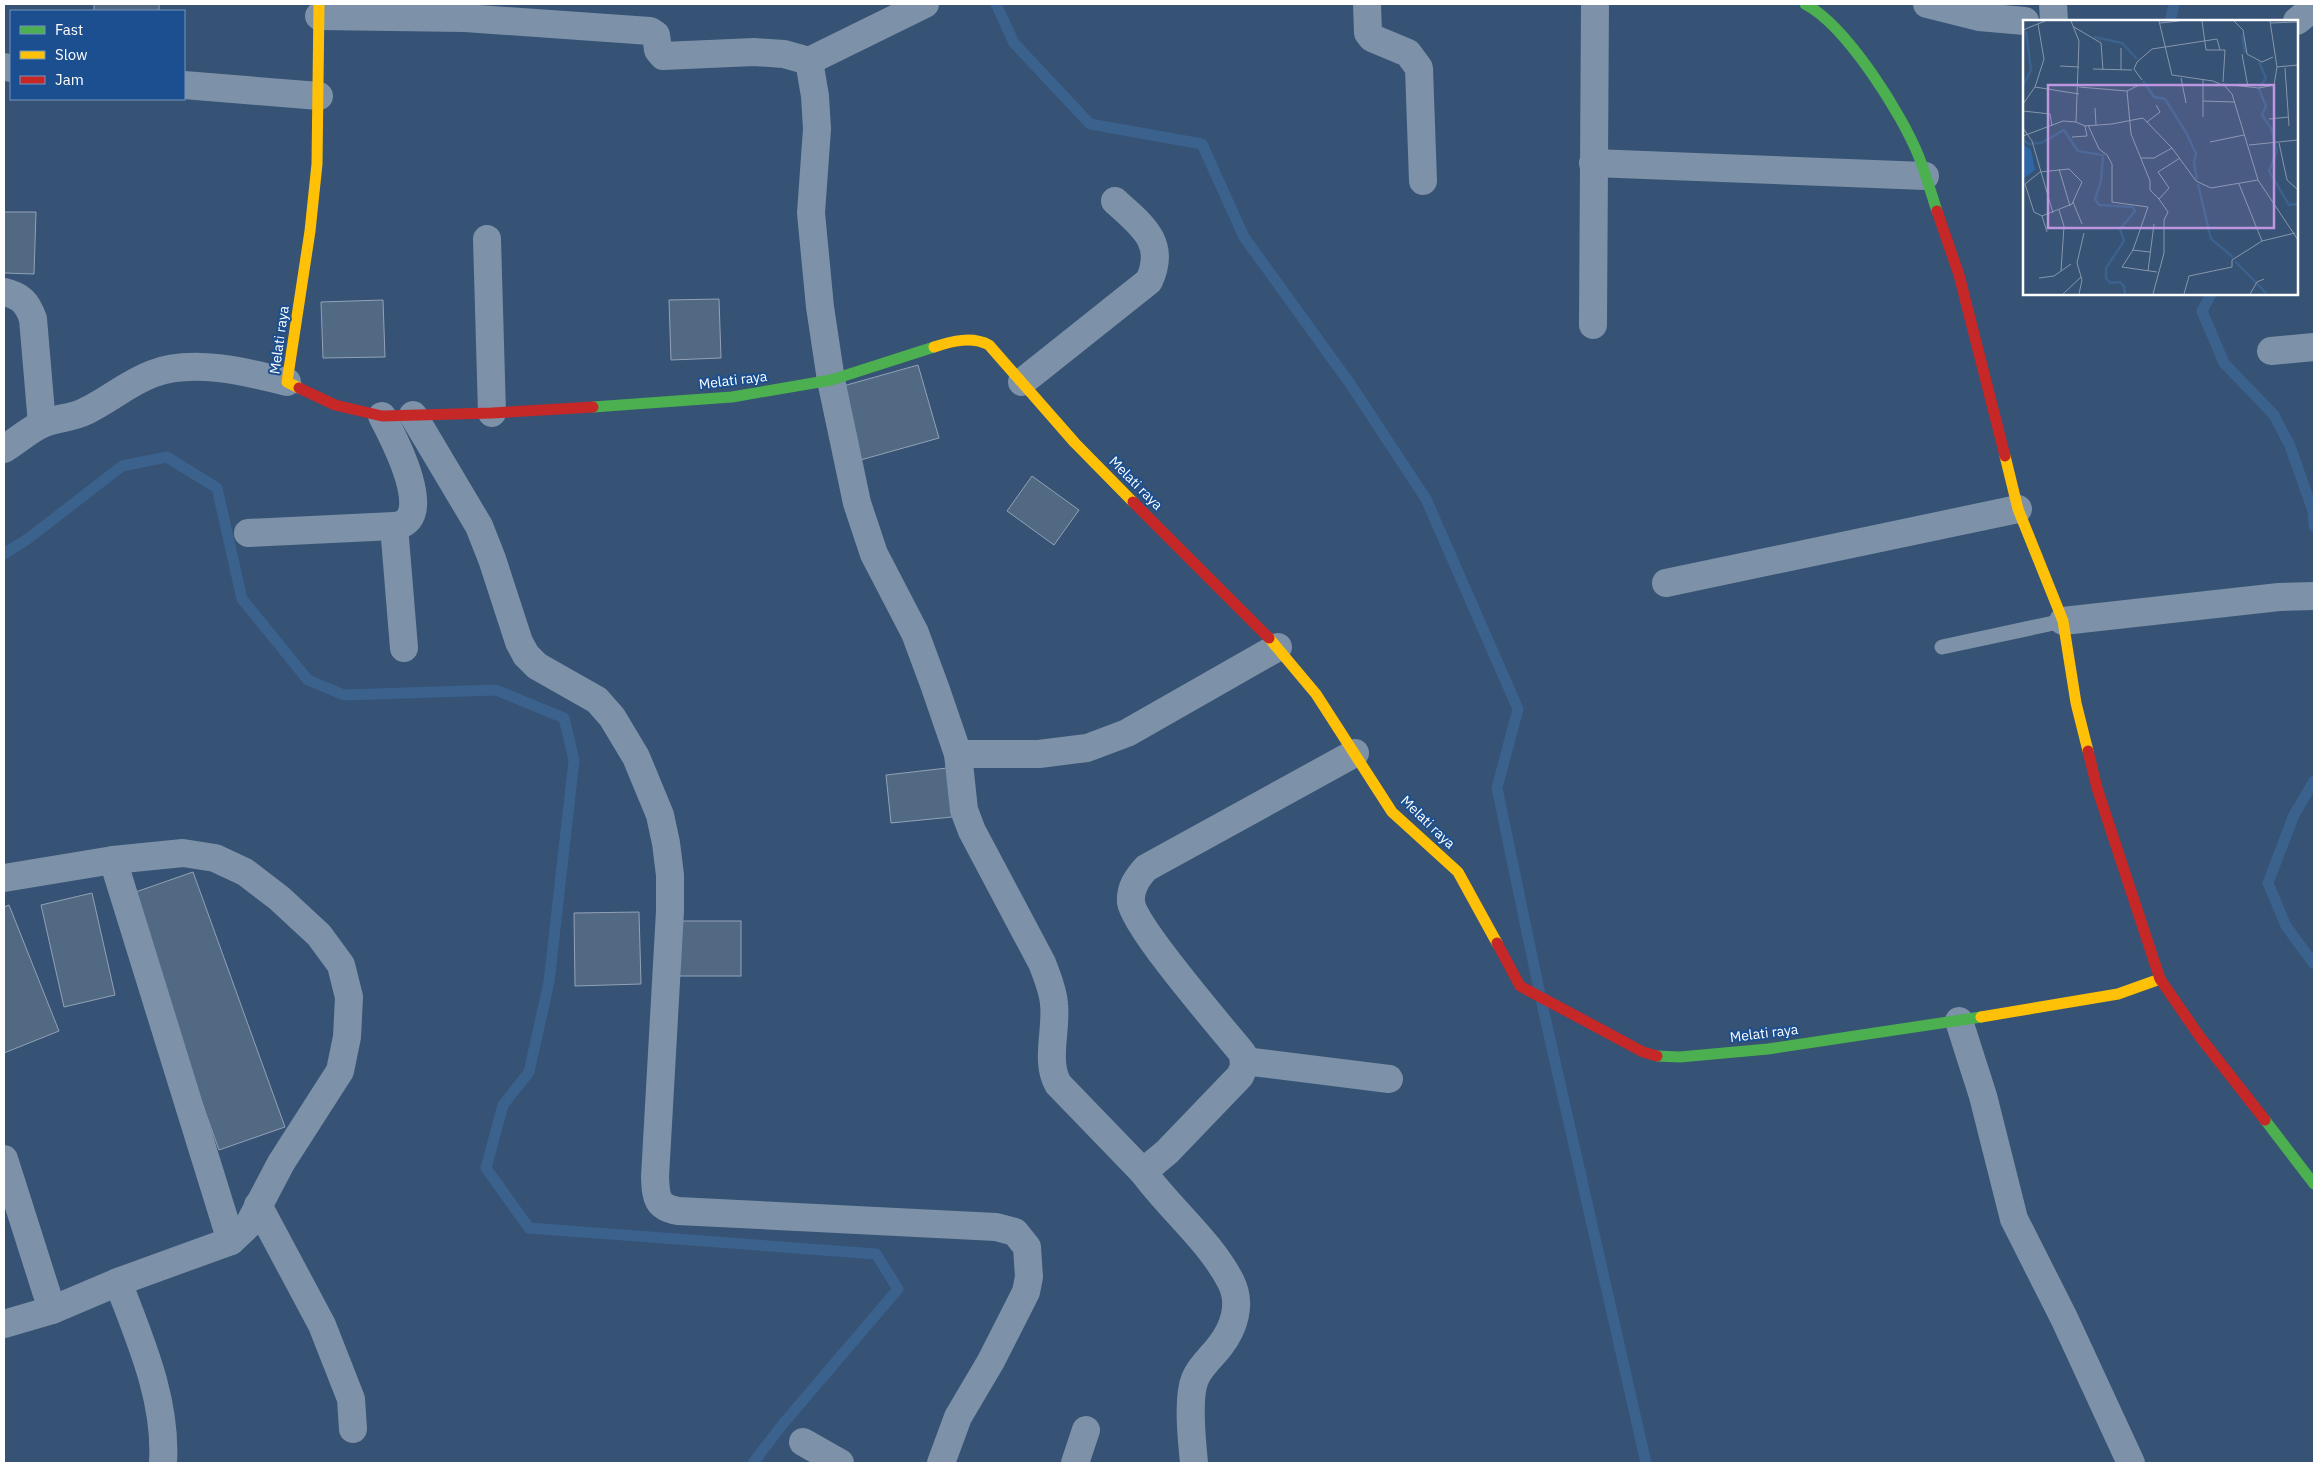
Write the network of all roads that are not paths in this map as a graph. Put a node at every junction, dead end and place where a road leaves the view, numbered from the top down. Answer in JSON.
{"nodes":[{"id":1,"x":925,"y":4,"type":"edge"},
{"id":2,"x":1367,"y":4,"type":"edge"},
{"id":3,"x":1595,"y":4,"type":"edge"},
{"id":4,"x":1805,"y":4,"type":"edge"},
{"id":5,"x":1927,"y":4,"type":"edge"},
{"id":6,"x":2053,"y":4,"type":"edge"},
{"id":7,"x":2314,"y":7,"type":"edge"},
{"id":8,"x":319,"y":10,"type":"edge"},
{"id":9,"x":2054,"y":20,"type":"edge"},
{"id":10,"x":2298,"y":20,"type":"edge"},
{"id":11,"x":2023,"y":21,"type":"edge"},
{"id":12,"x":809,"y":61,"type":"junction"},
{"id":13,"x":185,"y":84,"type":"edge"},
{"id":14,"x":319,"y":96,"type":"junction"},
{"id":15,"x":1593,"y":163,"type":"junction"},
{"id":16,"x":1925,"y":176,"type":"junction"},
{"id":17,"x":1423,"y":181,"type":"dead end"},
{"id":18,"x":1115,"y":201,"type":"dead end"},
{"id":19,"x":487,"y":239,"type":"dead end"},
{"id":20,"x":4,"y":292,"type":"edge"},
{"id":21,"x":1593,"y":325,"type":"dead end"},
{"id":22,"x":2314,"y":346,"type":"edge"},
{"id":23,"x":2271,"y":351,"type":"dead end"},
{"id":24,"x":831,"y":380,"type":"junction"},
{"id":25,"x":287,"y":382,"type":"junction"},
{"id":26,"x":1022,"y":382,"type":"junction"},
{"id":27,"x":492,"y":413,"type":"junction"},
{"id":28,"x":413,"y":415,"type":"junction"},
{"id":29,"x":382,"y":416,"type":"junction"},
{"id":30,"x":42,"y":424,"type":"junction"},
{"id":31,"x":4,"y":449,"type":"edge"},
{"id":32,"x":2018,"y":509,"type":"junction"},
{"id":33,"x":394,"y":526,"type":"junction"},
{"id":34,"x":248,"y":533,"type":"dead end"},
{"id":35,"x":1666,"y":583,"type":"dead end"},
{"id":36,"x":2314,"y":596,"type":"edge"},
{"id":37,"x":2063,"y":620,"type":"junction"},
{"id":38,"x":1278,"y":647,"type":"junction"},
{"id":39,"x":1942,"y":647,"type":"dead end"},
{"id":40,"x":404,"y":648,"type":"dead end"},
{"id":41,"x":1355,"y":753,"type":"junction"},
{"id":42,"x":968,"y":755,"type":"junction"},
{"id":43,"x":113,"y":860,"type":"junction"},
{"id":44,"x":4,"y":878,"type":"edge"},
{"id":45,"x":2160,"y":979,"type":"junction"},
{"id":46,"x":1959,"y":1021,"type":"junction"},
{"id":47,"x":1244,"y":1061,"type":"junction"},
{"id":48,"x":1389,"y":1079,"type":"dead end"},
{"id":49,"x":4,"y":1159,"type":"edge"},
{"id":50,"x":1143,"y":1172,"type":"junction"},
{"id":51,"x":2314,"y":1184,"type":"edge"},
{"id":52,"x":258,"y":1205,"type":"junction"},
{"id":53,"x":231,"y":1241,"type":"junction"},
{"id":54,"x":118,"y":1282,"type":"junction"},
{"id":55,"x":52,"y":1310,"type":"junction"},
{"id":56,"x":4,"y":1324,"type":"edge"},
{"id":57,"x":354,"y":1429,"type":"dead end"},
{"id":58,"x":1086,"y":1430,"type":"dead end"},
{"id":59,"x":803,"y":1442,"type":"dead end"},
{"id":60,"x":163,"y":1463,"type":"edge"},
{"id":61,"x":840,"y":1463,"type":"edge"},
{"id":62,"x":941,"y":1463,"type":"edge"},
{"id":63,"x":1075,"y":1463,"type":"edge"},
{"id":64,"x":1194,"y":1463,"type":"edge"},
{"id":65,"x":2131,"y":1463,"type":"edge"}],
"edges":[{"from":1,"to":12,"type":"street"},
{"from":2,"to":17,"type":"street"},
{"from":3,"to":15,"type":"street"},
{"from":4,"to":16,"type":"street"},
{"from":5,"to":11,"type":"street"},
{"from":6,"to":9,"type":"street"},
{"from":7,"to":10,"type":"street"},
{"from":8,"to":12,"type":"street"},
{"from":8,"to":14,"type":"street","name":"Melati raya"},
{"from":12,"to":24,"type":"street"},
{"from":13,"to":14,"type":"street"},
{"from":14,"to":25,"type":"street","name":"Melati raya"},
{"from":15,"to":16,"type":"street"},
{"from":15,"to":21,"type":"street"},
{"from":16,"to":32,"type":"street"},
{"from":18,"to":26,"type":"street"},
{"from":19,"to":27,"type":"street"},
{"from":20,"to":30,"type":"street"},
{"from":22,"to":23,"type":"street"},
{"from":24,"to":26,"type":"street","name":"Melati raya"},
{"from":24,"to":27,"type":"street","name":"Melati raya"},
{"from":24,"to":42,"type":"street"},
{"from":25,"to":29,"type":"street","name":"Melati raya"},
{"from":25,"to":30,"type":"street"},
{"from":26,"to":38,"type":"street","name":"Melati raya"},
{"from":27,"to":28,"type":"street","name":"Melati raya"},
{"from":28,"to":29,"type":"street","name":"Melati raya"},
{"from":28,"to":62,"type":"street"},
{"from":29,"to":33,"type":"street"},
{"from":30,"to":31,"type":"street"},
{"from":32,"to":35,"type":"street"},
{"from":32,"to":37,"type":"street"},
{"from":33,"to":34,"type":"street"},
{"from":33,"to":40,"type":"street"},
{"from":36,"to":37,"type":"street"},
{"from":37,"to":39,"type":"lane"},
{"from":37,"to":45,"type":"street"},
{"from":38,"to":41,"type":"street","name":"Melati raya"},
{"from":38,"to":42,"type":"street"},
{"from":41,"to":46,"type":"street","name":"Melati raya"},
{"from":41,"to":47,"type":"street"},
{"from":42,"to":50,"type":"street"},
{"from":43,"to":44,"type":"street"},
{"from":43,"to":52,"type":"street"},
{"from":43,"to":53,"type":"street"},
{"from":45,"to":46,"type":"street","name":"Melati raya"},
{"from":45,"to":51,"type":"street"},
{"from":46,"to":65,"type":"street"},
{"from":47,"to":48,"type":"street"},
{"from":47,"to":50,"type":"street"},
{"from":49,"to":55,"type":"street"},
{"from":50,"to":64,"type":"street"},
{"from":52,"to":53,"type":"street"},
{"from":52,"to":57,"type":"street"},
{"from":53,"to":54,"type":"street"},
{"from":54,"to":55,"type":"street"},
{"from":54,"to":60,"type":"street"},
{"from":55,"to":56,"type":"street"},
{"from":58,"to":63,"type":"street"},
{"from":59,"to":61,"type":"street"}]}
